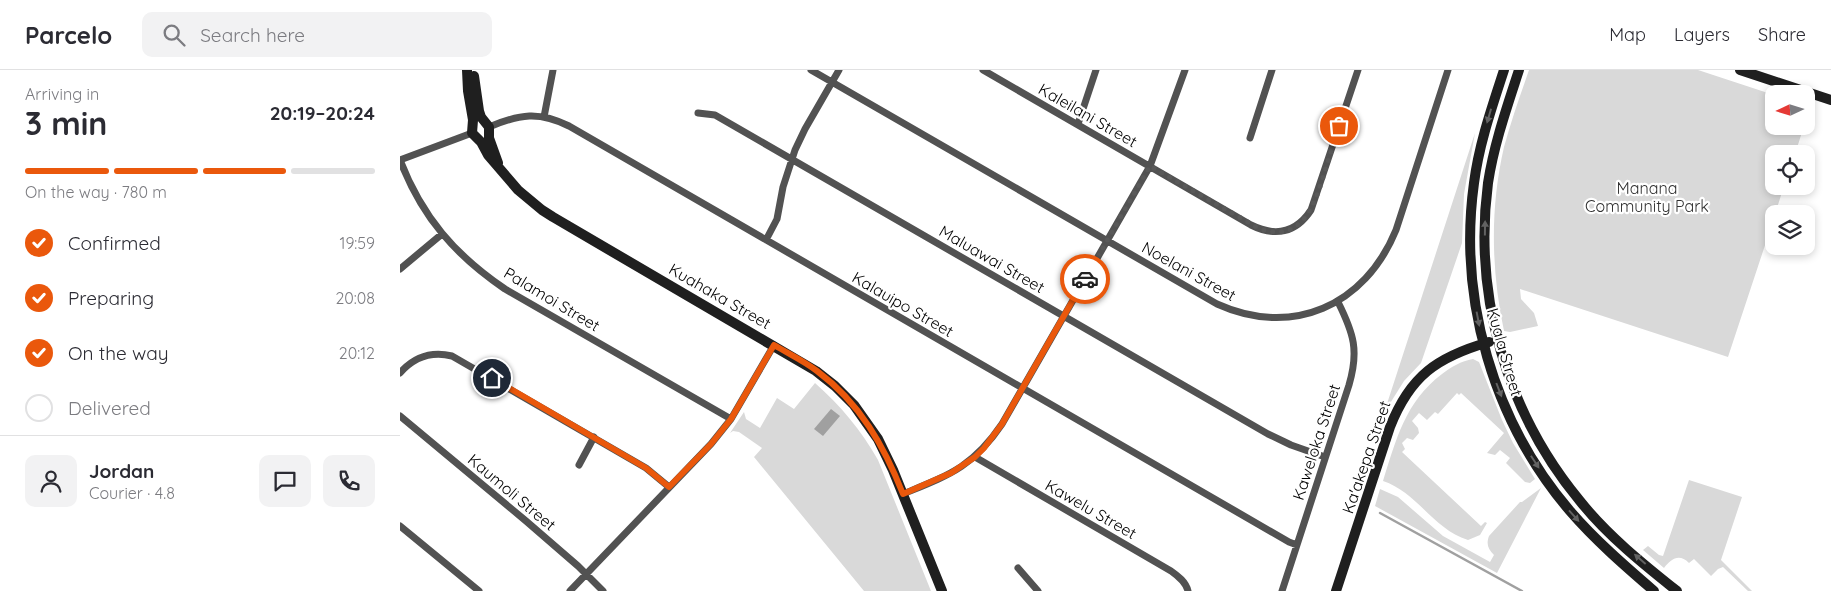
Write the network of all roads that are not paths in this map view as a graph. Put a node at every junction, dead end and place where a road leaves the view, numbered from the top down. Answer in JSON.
{"nodes":[{"id":1,"x":467,"y":70,"type":"edge"},
{"id":2,"x":474,"y":70,"type":"edge"},
{"id":3,"x":553,"y":70,"type":"edge"},
{"id":4,"x":811,"y":70,"type":"edge"},
{"id":5,"x":840,"y":70,"type":"edge"},
{"id":6,"x":983,"y":70,"type":"edge"},
{"id":7,"x":1096,"y":70,"type":"edge"},
{"id":8,"x":1185,"y":70,"type":"edge"},
{"id":9,"x":1272,"y":70,"type":"edge"},
{"id":10,"x":1358,"y":70,"type":"edge"},
{"id":11,"x":1448,"y":70,"type":"edge"},
{"id":12,"x":1504,"y":70,"type":"edge"},
{"id":13,"x":1519,"y":70,"type":"edge"},
{"id":14,"x":1740,"y":70,"type":"edge"},
{"id":15,"x":832,"y":82,"type":"junction"},
{"id":16,"x":1831,"y":100,"type":"edge"},
{"id":17,"x":698,"y":113,"type":"dead end"},
{"id":18,"x":544,"y":117,"type":"junction"},
{"id":19,"x":1078,"y":124,"type":"junction"},
{"id":20,"x":488,"y":127,"type":"junction"},
{"id":21,"x":474,"y":132,"type":"junction"},
{"id":22,"x":1250,"y":138,"type":"dead end"},
{"id":23,"x":792,"y":159,"type":"junction"},
{"id":24,"x":400,"y":160,"type":"edge"},
{"id":25,"x":1150,"y":166,"type":"junction"},
{"id":26,"x":499,"y":167,"type":"junction"},
{"id":27,"x":442,"y":234,"type":"junction"},
{"id":28,"x":766,"y":240,"type":"junction"},
{"id":29,"x":1107,"y":241,"type":"junction"},
{"id":30,"x":400,"y":269,"type":"edge"},
{"id":31,"x":1338,"y":302,"type":"junction"},
{"id":32,"x":1064,"y":316,"type":"junction"},
{"id":33,"x":1497,"y":340,"type":"junction"},
{"id":34,"x":1484,"y":344,"type":"junction"},
{"id":35,"x":774,"y":345,"type":"junction"},
{"id":36,"x":400,"y":374,"type":"edge"},
{"id":37,"x":1022,"y":388,"type":"junction"},
{"id":38,"x":400,"y":416,"type":"edge"},
{"id":39,"x":731,"y":419,"type":"junction"},
{"id":40,"x":594,"y":438,"type":"junction"},
{"id":41,"x":975,"y":457,"type":"junction"},
{"id":42,"x":1325,"y":457,"type":"junction"},
{"id":43,"x":578,"y":465,"type":"dead end"},
{"id":44,"x":1556,"y":470,"type":"junction"},
{"id":45,"x":1545,"y":477,"type":"junction"},
{"id":46,"x":669,"y":487,"type":"junction"},
{"id":47,"x":903,"y":494,"type":"junction"},
{"id":48,"x":400,"y":526,"type":"edge"},
{"id":49,"x":1297,"y":545,"type":"junction"},
{"id":50,"x":1018,"y":568,"type":"dead end"},
{"id":51,"x":586,"y":574,"type":"junction"},
{"id":52,"x":479,"y":591,"type":"edge"},
{"id":53,"x":570,"y":591,"type":"edge"},
{"id":54,"x":603,"y":591,"type":"edge"},
{"id":55,"x":942,"y":591,"type":"edge"},
{"id":56,"x":1038,"y":591,"type":"edge"},
{"id":57,"x":1188,"y":591,"type":"edge"},
{"id":58,"x":1282,"y":591,"type":"edge"},
{"id":59,"x":1336,"y":591,"type":"edge"},
{"id":60,"x":1654,"y":591,"type":"edge"},
{"id":61,"x":1677,"y":591,"type":"edge"}],
"edges":[{"from":1,"to":21,"type":"main road","name":"Kuahaka Street"},
{"from":2,"to":20,"type":"main road","name":"Kuahaka Street"},
{"from":3,"to":18,"type":"street"},
{"from":4,"to":15,"type":"street","name":"Noelani Street"},
{"from":5,"to":15,"type":"street"},
{"from":6,"to":19,"type":"street","name":"Kaleilani Street"},
{"from":7,"to":19,"type":"street"},
{"from":8,"to":25,"type":"street"},
{"from":9,"to":22,"type":"street"},
{"from":10,"to":25,"type":"street","name":"Kaleilani Street"},
{"from":11,"to":31,"type":"street","name":"Noelani Street"},
{"from":12,"to":34,"type":"main road","name":"Kuala Street","one_way":true},
{"from":33,"to":13,"type":"main road","name":"Kuala Street","one_way":true},
{"from":14,"to":16,"type":"main road"},
{"from":15,"to":23,"type":"street"},
{"from":15,"to":29,"type":"street","name":"Noelani Street"},
{"from":17,"to":23,"type":"street","name":"Maluawai Street"},
{"from":18,"to":20,"type":"street","name":"Kalauipo Street"},
{"from":18,"to":28,"type":"street","name":"Kalauipo Street"},
{"from":19,"to":25,"type":"street","name":"Kaleilani Street"},
{"from":20,"to":21,"type":"main road"},
{"from":20,"to":21,"type":"main road"},
{"from":20,"to":26,"type":"main road","name":"Kuahaka Street"},
{"from":21,"to":24,"type":"street"},
{"from":21,"to":26,"type":"main road","name":"Kuahaka Street"},
{"from":23,"to":28,"type":"street"},
{"from":23,"to":32,"type":"street","name":"Maluawai Street"},
{"from":24,"to":27,"type":"street","name":"Palamoi Street"},
{"from":25,"to":29,"type":"street"},
{"from":26,"to":35,"type":"main road","name":"Kuahaka Street"},
{"from":27,"to":30,"type":"street"},
{"from":27,"to":39,"type":"street","name":"Palamoi Street"},
{"from":28,"to":37,"type":"street","name":"Kalauipo Street"},
{"from":29,"to":31,"type":"street","name":"Noelani Street"},
{"from":29,"to":32,"type":"street"},
{"from":31,"to":42,"type":"street","name":"Kaweloka Street"},
{"from":32,"to":37,"type":"street"},
{"from":32,"to":42,"type":"street","name":"Maluawai Street"},
{"from":33,"to":34,"type":"main road","name":"Ka'akepa Street"},
{"from":33,"to":44,"type":"main road","name":"Kuala Street"},
{"from":34,"to":45,"type":"main road","name":"Kuala Street","one_way":true},
{"from":34,"to":59,"type":"main road","name":"Ka'akepa Street"},
{"from":35,"to":39,"type":"street"},
{"from":35,"to":47,"type":"main road","name":"Kuahaka Street"},
{"from":36,"to":40,"type":"street"},
{"from":37,"to":41,"type":"street"},
{"from":37,"to":49,"type":"street","name":"Kalauipo Street"},
{"from":38,"to":51,"type":"street","name":"Kaumoli Street"},
{"from":39,"to":46,"type":"street"},
{"from":40,"to":43,"type":"street"},
{"from":40,"to":46,"type":"street"},
{"from":41,"to":47,"type":"street"},
{"from":41,"to":57,"type":"street","name":"Kawelu Street"},
{"from":42,"to":49,"type":"street","name":"Kaweloka Street"},
{"from":44,"to":45,"type":"main road"},
{"from":61,"to":44,"type":"main road","name":"Kuala Street","one_way":true},
{"from":45,"to":60,"type":"main road","name":"Kuala Street","one_way":true},
{"from":46,"to":51,"type":"street"},
{"from":47,"to":55,"type":"main road","name":"Kuahaka Street"},
{"from":48,"to":52,"type":"street"},
{"from":49,"to":58,"type":"street","name":"Kaweloka Street"},
{"from":50,"to":56,"type":"street"},
{"from":51,"to":53,"type":"street"},
{"from":51,"to":54,"type":"street","name":"Kaumoli Street"}]}
